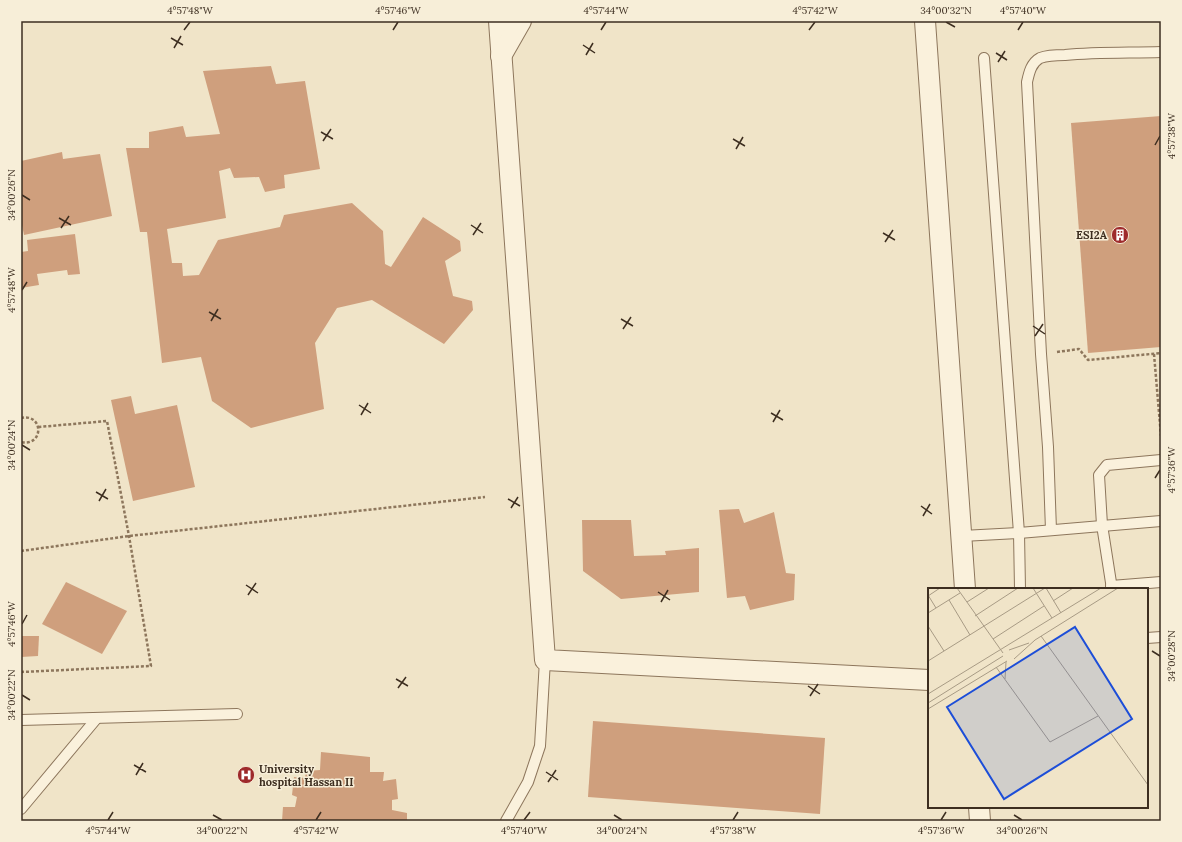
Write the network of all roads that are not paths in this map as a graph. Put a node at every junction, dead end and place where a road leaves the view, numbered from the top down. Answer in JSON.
{"nodes":[{"id":1,"x":500,"y":21,"type":"edge"},
{"id":2,"x":521,"y":21,"type":"edge"},
{"id":3,"x":925,"y":21,"type":"edge"},
{"id":4,"x":1161,"y":52,"type":"edge"},
{"id":5,"x":502,"y":56,"type":"junction"},
{"id":6,"x":984,"y":58,"type":"dead end"},
{"id":7,"x":1161,"y":460,"type":"edge"},
{"id":8,"x":1161,"y":521,"type":"edge"},
{"id":9,"x":1102,"y":526,"type":"junction"},
{"id":10,"x":1051,"y":530,"type":"junction"},
{"id":11,"x":1019,"y":533,"type":"junction"},
{"id":12,"x":962,"y":536,"type":"junction"},
{"id":13,"x":1161,"y":582,"type":"edge"},
{"id":14,"x":1112,"y":587,"type":"edge"},
{"id":15,"x":965,"y":588,"type":"edge"},
{"id":16,"x":1020,"y":588,"type":"edge"},
{"id":17,"x":1161,"y":637,"type":"edge"},
{"id":18,"x":1148,"y":638,"type":"edge"},
{"id":19,"x":545,"y":660,"type":"junction"},
{"id":20,"x":928,"y":680,"type":"edge"},
{"id":21,"x":237,"y":714,"type":"dead end"},
{"id":22,"x":97,"y":718,"type":"junction"},
{"id":23,"x":21,"y":720,"type":"edge"},
{"id":24,"x":980,"y":808,"type":"edge"},
{"id":25,"x":21,"y":809,"type":"edge"},
{"id":26,"x":506,"y":821,"type":"edge"},
{"id":27,"x":980,"y":821,"type":"edge"}],
"edges":[{"from":1,"to":5,"type":"street"},
{"from":2,"to":5,"type":"street"},
{"from":3,"to":12,"type":"street"},
{"from":4,"to":10,"type":"lane"},
{"from":5,"to":19,"type":"street"},
{"from":6,"to":11,"type":"lane"},
{"from":7,"to":9,"type":"lane"},
{"from":8,"to":9,"type":"lane"},
{"from":9,"to":10,"type":"lane"},
{"from":9,"to":14,"type":"lane"},
{"from":10,"to":11,"type":"lane"},
{"from":11,"to":12,"type":"lane"},
{"from":11,"to":16,"type":"lane"},
{"from":12,"to":15,"type":"street"},
{"from":13,"to":14,"type":"lane"},
{"from":17,"to":18,"type":"lane"},
{"from":19,"to":20,"type":"street"},
{"from":19,"to":26,"type":"lane"},
{"from":21,"to":22,"type":"lane"},
{"from":22,"to":23,"type":"lane"},
{"from":22,"to":25,"type":"lane"},
{"from":24,"to":27,"type":"street"}]}
